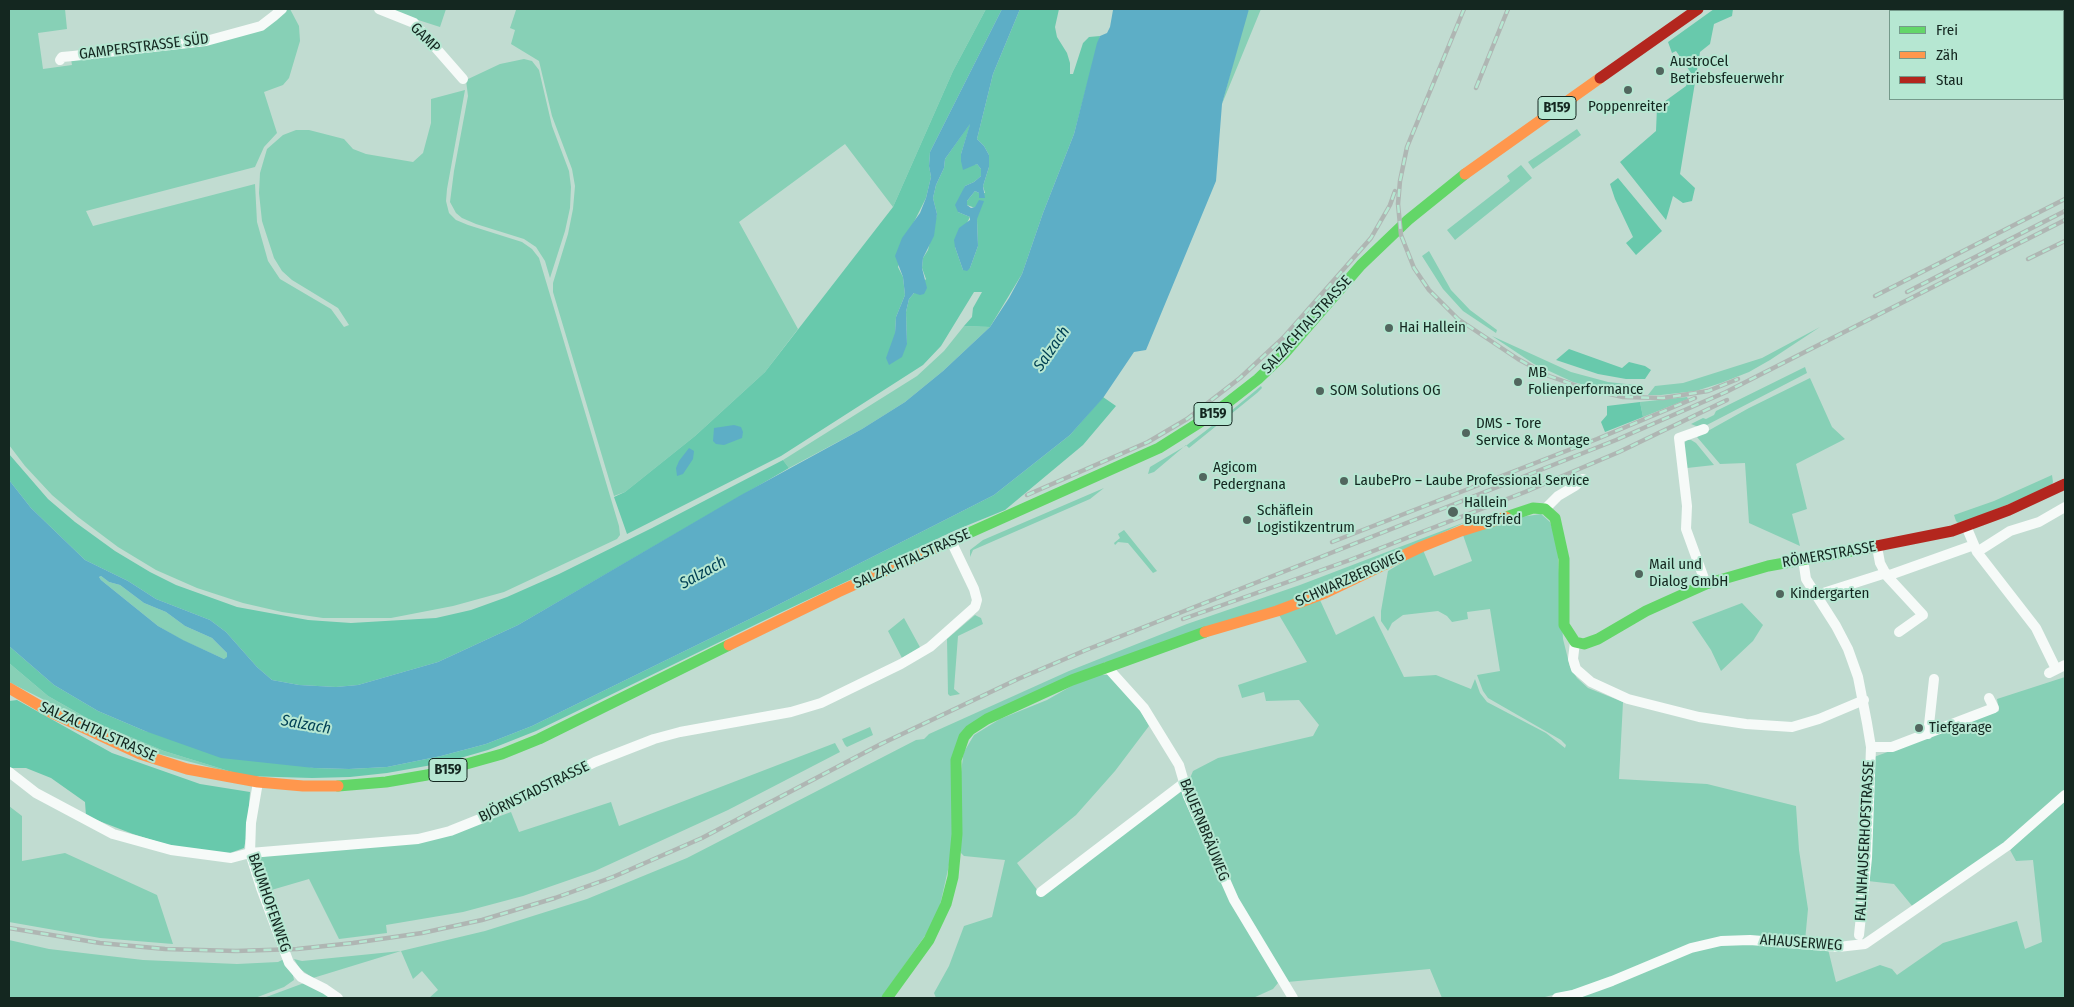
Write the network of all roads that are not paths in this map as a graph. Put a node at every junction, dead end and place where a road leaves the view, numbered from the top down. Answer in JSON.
{"nodes":[{"id":1,"x":282,"y":9,"type":"edge"},
{"id":2,"x":379,"y":9,"type":"edge"},
{"id":3,"x":1698,"y":9,"type":"edge"},
{"id":4,"x":60,"y":60,"type":"dead end"},
{"id":5,"x":463,"y":79,"type":"dead end"},
{"id":6,"x":1704,"y":429,"type":"dead end"},
{"id":7,"x":1583,"y":478,"type":"dead end"},
{"id":8,"x":2065,"y":484,"type":"edge"},
{"id":9,"x":2065,"y":507,"type":"edge"},
{"id":10,"x":1545,"y":509,"type":"junction"},
{"id":11,"x":1966,"y":526,"type":"junction"},
{"id":12,"x":951,"y":541,"type":"junction"},
{"id":13,"x":1878,"y":548,"type":"junction"},
{"id":14,"x":1976,"y":548,"type":"junction"},
{"id":15,"x":1802,"y":559,"type":"junction"},
{"id":16,"x":1886,"y":574,"type":"junction"},
{"id":17,"x":1706,"y":584,"type":"junction"},
{"id":18,"x":1817,"y":594,"type":"junction"},
{"id":19,"x":1899,"y":632,"type":"dead end"},
{"id":20,"x":1575,"y":642,"type":"junction"},
{"id":21,"x":1107,"y":667,"type":"junction"},
{"id":22,"x":2057,"y":669,"type":"edge"},
{"id":23,"x":1934,"y":678,"type":"dead end"},
{"id":24,"x":9,"y":688,"type":"edge"},
{"id":25,"x":1989,"y":698,"type":"dead end"},
{"id":26,"x":1864,"y":700,"type":"junction"},
{"id":27,"x":1928,"y":734,"type":"junction"},
{"id":28,"x":1870,"y":747,"type":"junction"},
{"id":29,"x":9,"y":772,"type":"edge"},
{"id":30,"x":258,"y":782,"type":"junction"},
{"id":31,"x":1184,"y":783,"type":"junction"},
{"id":32,"x":2065,"y":795,"type":"edge"},
{"id":33,"x":250,"y":853,"type":"junction"},
{"id":34,"x":1041,"y":892,"type":"dead end"},
{"id":35,"x":1859,"y":935,"type":"dead end"},
{"id":36,"x":338,"y":998,"type":"edge"},
{"id":37,"x":887,"y":998,"type":"edge"},
{"id":38,"x":1293,"y":998,"type":"edge"},
{"id":39,"x":1557,"y":998,"type":"edge"}],
"edges":[{"from":1,"to":4,"type":"street","name":"GAMPERSTRASSE SÜD"},
{"from":2,"to":5,"type":"street","name":"GAMP"},
{"from":3,"to":12,"type":"main road","name":"SALZACHTALSTRASSE","number":"B159"},
{"from":6,"to":17,"type":"street"},
{"from":7,"to":10,"type":"street"},
{"from":8,"to":11,"type":"main road","name":"RÖMERSTRASSE"},
{"from":9,"to":14,"type":"street"},
{"from":10,"to":20,"type":"main road"},
{"from":10,"to":21,"type":"main road","name":"SCHWARZBERGWEG"},
{"from":11,"to":13,"type":"main road","name":"RÖMERSTRASSE"},
{"from":11,"to":14,"type":"street"},
{"from":12,"to":30,"type":"main road","name":"SALZACHTALSTRASSE","number":"B159"},
{"from":12,"to":33,"type":"street","name":"BJÖRNSTADSTRASSE"},
{"from":13,"to":15,"type":"main road","name":"RÖMERSTRASSE"},
{"from":13,"to":16,"type":"street"},
{"from":14,"to":16,"type":"street"},
{"from":14,"to":22,"type":"street"},
{"from":15,"to":17,"type":"main road","name":"RÖMERSTRASSE"},
{"from":15,"to":18,"type":"street","name":"FALLNHAUSERHOFSTRASSE"},
{"from":16,"to":18,"type":"street"},
{"from":16,"to":19,"type":"street"},
{"from":17,"to":20,"type":"main road","name":"RÖMERSTRASSE"},
{"from":18,"to":26,"type":"street","name":"FALLNHAUSERHOFSTRASSE"},
{"from":20,"to":26,"type":"street"},
{"from":21,"to":31,"type":"street","name":"BAUERNBRÄUWEG"},
{"from":21,"to":37,"type":"main road","name":"SCHWARZBERGWEG"},
{"from":23,"to":27,"type":"street"},
{"from":24,"to":30,"type":"main road","name":"SALZACHTALSTRASSE","number":"B159"},
{"from":25,"to":27,"type":"street","name":"FALLNHAUSERHOFSTRASSE"},
{"from":26,"to":28,"type":"street","name":"FALLNHAUSERHOFSTRASSE"},
{"from":27,"to":28,"type":"street","name":"FALLNHAUSERHOFSTRASSE"},
{"from":28,"to":35,"type":"street","name":"FALLNHAUSERHOFSTRASSE"},
{"from":29,"to":33,"type":"street","name":"BJÖRNSTADSTRASSE"},
{"from":30,"to":33,"type":"street","name":"BAUMHOFENWEG"},
{"from":31,"to":34,"type":"street"},
{"from":31,"to":38,"type":"street","name":"BAUERNBRÄUWEG"},
{"from":32,"to":39,"type":"street","name":"AHAUSERWEG"},
{"from":33,"to":36,"type":"street","name":"BAUMHOFENWEG"}]}
